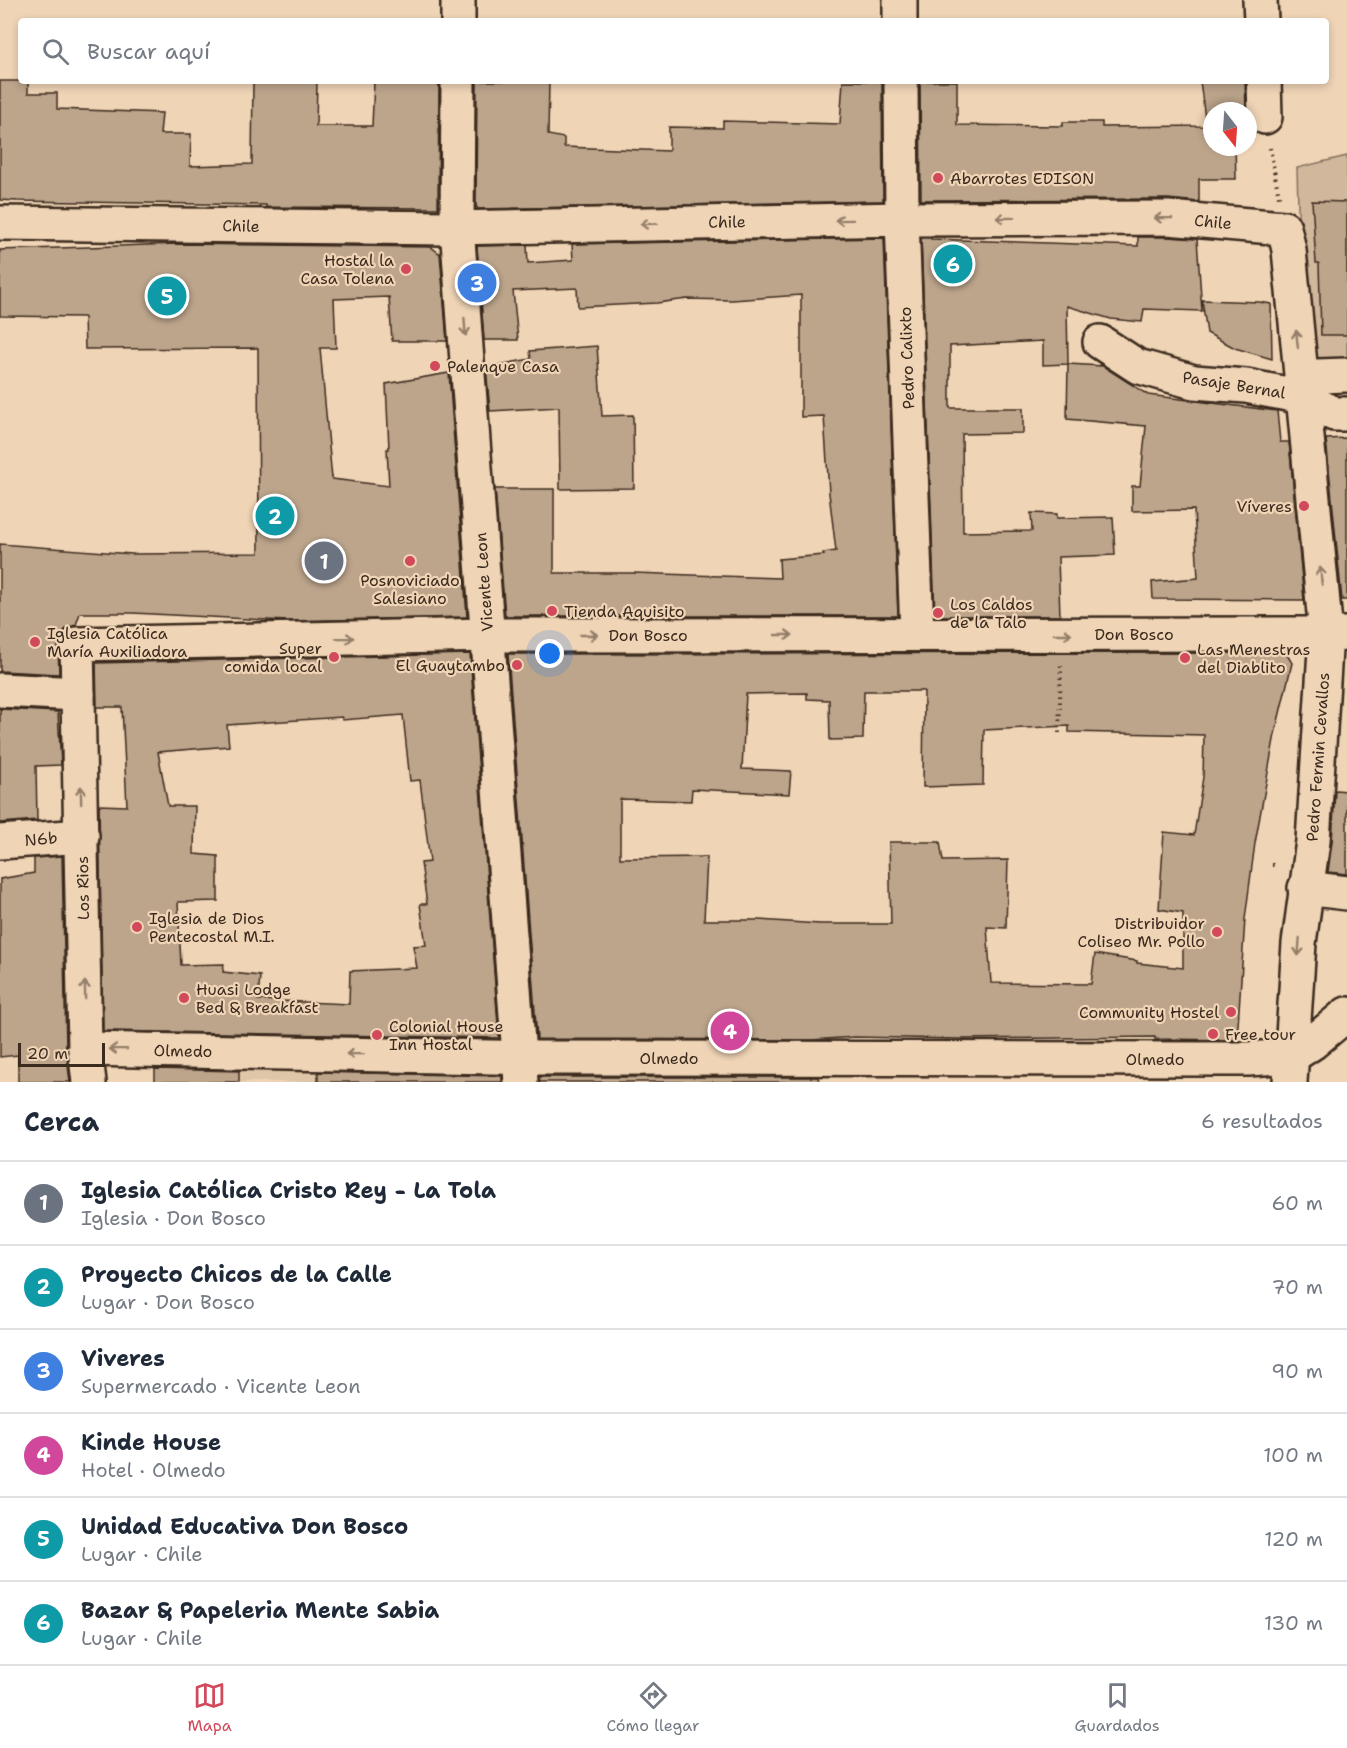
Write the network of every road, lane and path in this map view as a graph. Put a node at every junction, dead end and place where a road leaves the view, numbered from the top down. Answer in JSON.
{"nodes":[{"id":1,"x":459,"y":0,"type":"edge"},
{"id":2,"x":900,"y":0,"type":"edge"},
{"id":3,"x":1260,"y":0,"type":"edge"},
{"id":4,"x":458,"y":18,"type":"edge"},
{"id":5,"x":900,"y":18,"type":"edge"},
{"id":6,"x":1261,"y":18,"type":"edge"},
{"id":7,"x":458,"y":84,"type":"edge"},
{"id":8,"x":901,"y":84,"type":"edge"},
{"id":9,"x":1264,"y":84,"type":"edge"},
{"id":10,"x":1265,"y":117,"type":"joint"},
{"id":11,"x":902,"y":219,"type":"junction"},
{"id":12,"x":0,"y":223,"type":"edge"},
{"id":13,"x":457,"y":227,"type":"junction"},
{"id":14,"x":1284,"y":228,"type":"junction"},
{"id":15,"x":1100,"y":342,"type":"dead end"},
{"id":16,"x":1347,"y":375,"type":"edge"},
{"id":17,"x":1303,"y":397,"type":"junction"},
{"id":18,"x":1347,"y":414,"type":"edge"},
{"id":19,"x":917,"y":634,"type":"junction"},
{"id":20,"x":1337,"y":634,"type":"edge"},
{"id":21,"x":488,"y":635,"type":"junction"},
{"id":22,"x":1061,"y":656,"type":"dead end"},
{"id":23,"x":0,"y":690,"type":"edge"},
{"id":24,"x":78,"y":693,"type":"junction"},
{"id":25,"x":1059,"y":733,"type":"dead end"},
{"id":26,"x":82,"y":836,"type":"junction"},
{"id":27,"x":0,"y":842,"type":"edge"},
{"id":28,"x":1305,"y":888,"type":"junction"},
{"id":29,"x":1347,"y":893,"type":"edge"},
{"id":30,"x":1296,"y":996,"type":"junction"},
{"id":31,"x":1347,"y":1007,"type":"edge"},
{"id":32,"x":1347,"y":1014,"type":"edge"},
{"id":33,"x":85,"y":1049,"type":"junction"},
{"id":34,"x":1291,"y":1069,"type":"edge"},
{"id":35,"x":520,"y":1070,"type":"edge"},
{"id":36,"x":88,"y":1082,"type":"edge"}],
"edges":[{"from":1,"to":4,"type":"street"},
{"from":2,"to":5,"type":"street"},
{"from":3,"to":6,"type":"street"},
{"from":7,"to":13,"type":"street","name":"Vicente Leon"},
{"from":8,"to":11,"type":"street","name":"Pedro Calixto"},
{"from":9,"to":10,"type":"street"},
{"from":10,"to":14,"type":"path"},
{"from":11,"to":13,"type":"street","name":"Chile","one_way":true},
{"from":14,"to":11,"type":"street","name":"Chile","one_way":true},
{"from":11,"to":19,"type":"street","name":"Pedro Calixto"},
{"from":12,"to":13,"type":"street","name":"Chile"},
{"from":13,"to":21,"type":"street","name":"Vicente Leon","one_way":true},
{"from":17,"to":14,"type":"street","one_way":true},
{"from":15,"to":17,"type":"street","name":"Pasaje Bernal"},
{"from":16,"to":17,"type":"street"},
{"from":17,"to":18,"type":"street"},
{"from":20,"to":17,"type":"street","name":"Pedro Fermin Cevallos","one_way":true},
{"from":19,"to":20,"type":"street","name":"Don Bosco","one_way":true},
{"from":21,"to":19,"type":"street","name":"Don Bosco","one_way":true},
{"from":20,"to":28,"type":"street","name":"Pedro Fermin Cevallos"},
{"from":24,"to":21,"type":"street","name":"Don Bosco","one_way":true},
{"from":21,"to":35,"type":"street","name":"Vicente Leon"},
{"from":22,"to":25,"type":"path"},
{"from":23,"to":24,"type":"street"},
{"from":26,"to":24,"type":"street","name":"Los Rios","one_way":true},
{"from":26,"to":27,"type":"street","name":"N6b"},
{"from":33,"to":26,"type":"street","name":"Los Rios","one_way":true},
{"from":28,"to":29,"type":"street"},
{"from":28,"to":30,"type":"street","name":"Pedro Fermin Cevallos","one_way":true},
{"from":30,"to":31,"type":"street"},
{"from":30,"to":34,"type":"street","name":"Pedro Fermin Cevallos"},
{"from":32,"to":34,"type":"street"},
{"from":35,"to":33,"type":"street","name":"Olmedo","one_way":true},
{"from":33,"to":36,"type":"street","name":"Los Rios"},
{"from":34,"to":35,"type":"street","name":"Olmedo"}]}
